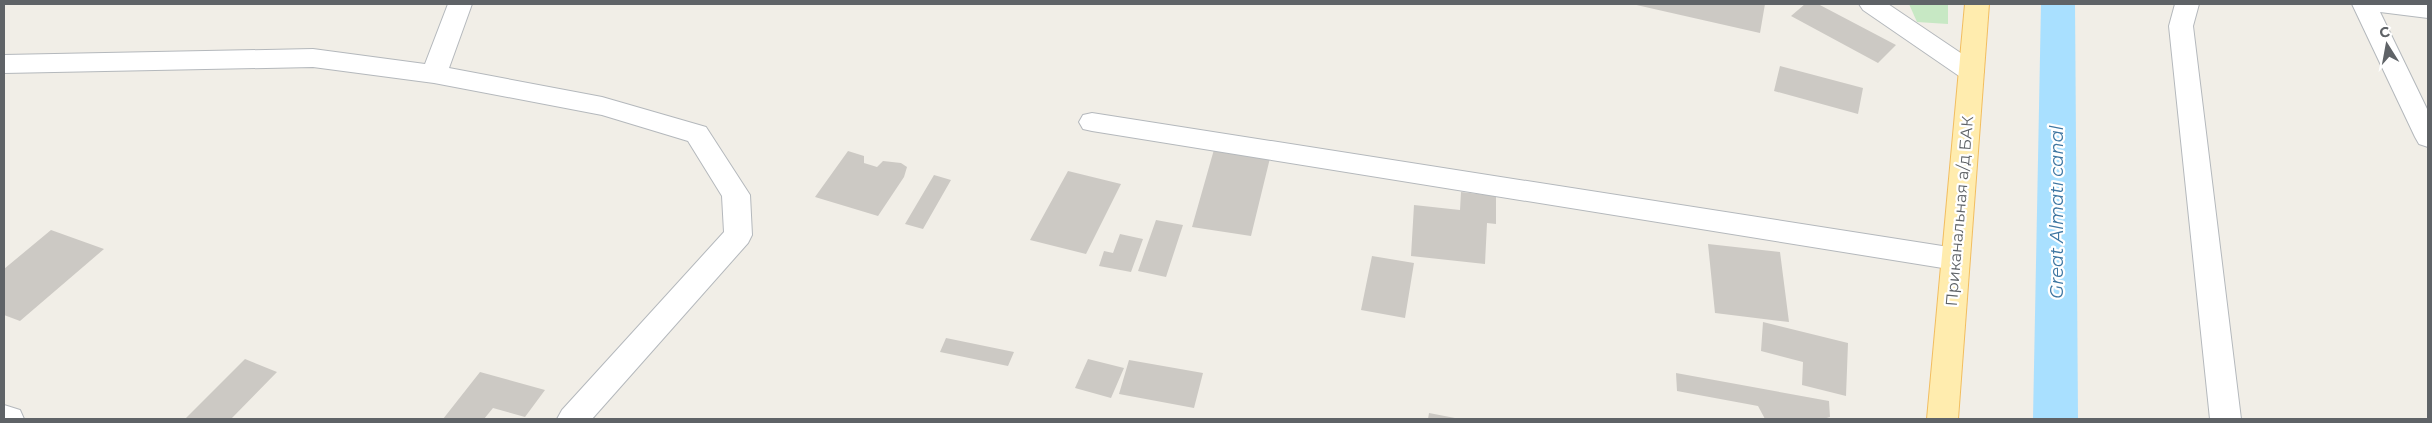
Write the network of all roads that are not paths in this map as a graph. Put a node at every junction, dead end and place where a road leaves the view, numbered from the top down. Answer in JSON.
{"nodes":[{"id":1,"x":460,"y":4,"type":"edge"},
{"id":2,"x":1871,"y":4,"type":"edge"},
{"id":3,"x":1976,"y":4,"type":"edge"},
{"id":4,"x":2187,"y":4,"type":"edge"},
{"id":5,"x":2364,"y":4,"type":"edge"},
{"id":6,"x":2381,"y":4,"type":"edge"},
{"id":7,"x":2428,"y":10,"type":"edge"},
{"id":8,"x":4,"y":64,"type":"edge"},
{"id":9,"x":1971,"y":72,"type":"junction"},
{"id":10,"x":434,"y":74,"type":"junction"},
{"id":11,"x":1092,"y":122,"type":"dead end"},
{"id":12,"x":2428,"y":137,"type":"edge"},
{"id":13,"x":1955,"y":259,"type":"junction"},
{"id":14,"x":4,"y":418,"type":"edge"},
{"id":15,"x":9,"y":419,"type":"edge"},
{"id":16,"x":573,"y":419,"type":"edge"},
{"id":17,"x":1942,"y":419,"type":"edge"},
{"id":18,"x":2226,"y":419,"type":"edge"}],
"edges":[{"from":1,"to":10,"type":"street"},
{"from":2,"to":9,"type":"street"},
{"from":3,"to":9,"type":"main road","name":"Приканальная а/д БАК"},
{"from":4,"to":18,"type":"street"},
{"from":5,"to":12,"type":"street"},
{"from":6,"to":7,"type":"street"},
{"from":8,"to":10,"type":"street"},
{"from":9,"to":13,"type":"main road","name":"Приканальная а/д БАК"},
{"from":10,"to":16,"type":"street"},
{"from":11,"to":13,"type":"street"},
{"from":13,"to":17,"type":"main road","name":"Приканальная а/д БАК"},
{"from":14,"to":15,"type":"street"}]}
